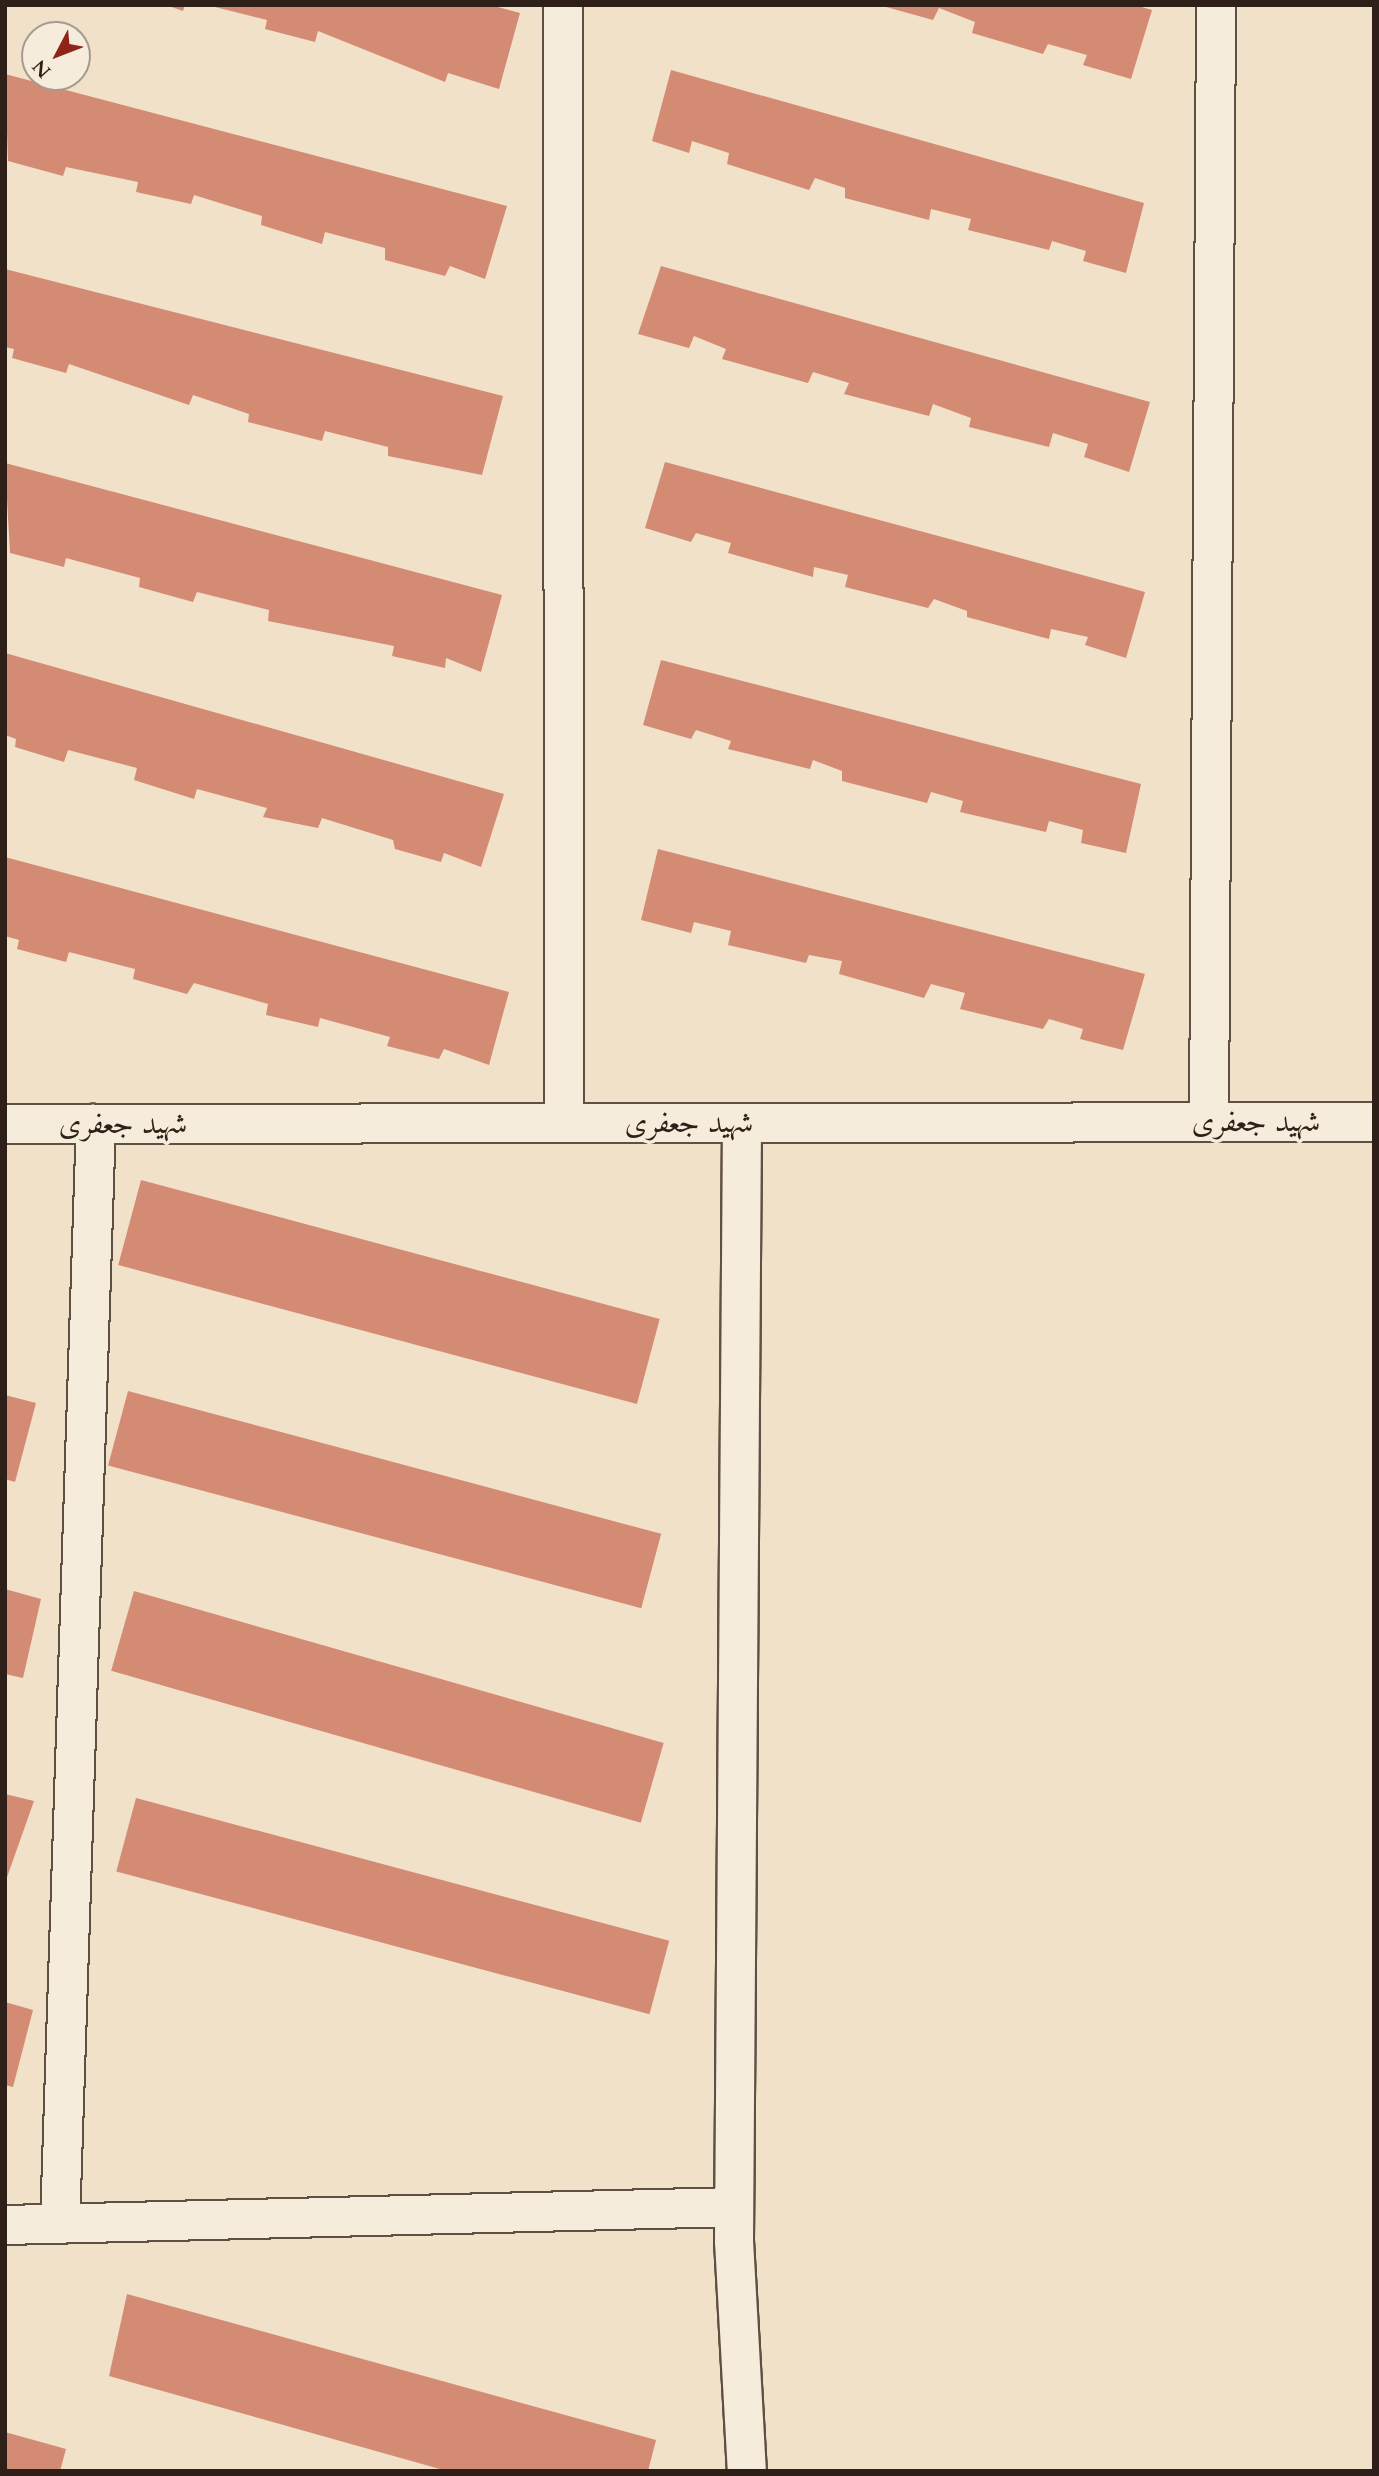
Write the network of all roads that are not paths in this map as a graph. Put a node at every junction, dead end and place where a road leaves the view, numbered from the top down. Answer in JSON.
{"nodes":[{"id":1,"x":563,"y":5,"type":"edge"},
{"id":2,"x":1216,"y":5,"type":"edge"},
{"id":3,"x":1209,"y":1122,"type":"junction"},
{"id":4,"x":1374,"y":1122,"type":"edge"},
{"id":5,"x":564,"y":1123,"type":"junction"},
{"id":6,"x":742,"y":1123,"type":"junction"},
{"id":7,"x":5,"y":1124,"type":"edge"},
{"id":8,"x":96,"y":1124,"type":"junction"},
{"id":9,"x":734,"y":2207,"type":"junction"},
{"id":10,"x":60,"y":2224,"type":"junction"},
{"id":11,"x":5,"y":2225,"type":"edge"},
{"id":12,"x":747,"y":2471,"type":"edge"}],
"edges":[{"from":1,"to":5,"type":"street"},
{"from":2,"to":3,"type":"street"},
{"from":3,"to":4,"type":"street","name":"شهید جعفری"},
{"from":3,"to":6,"type":"street","name":"شهید جعفری"},
{"from":5,"to":6,"type":"street","name":"شهید جعفری"},
{"from":5,"to":8,"type":"street","name":"شهید جعفری"},
{"from":6,"to":9,"type":"street"},
{"from":7,"to":8,"type":"street","name":"شهید جعفری"},
{"from":8,"to":10,"type":"street"},
{"from":9,"to":10,"type":"street"},
{"from":9,"to":12,"type":"street"},
{"from":10,"to":11,"type":"street"}]}
